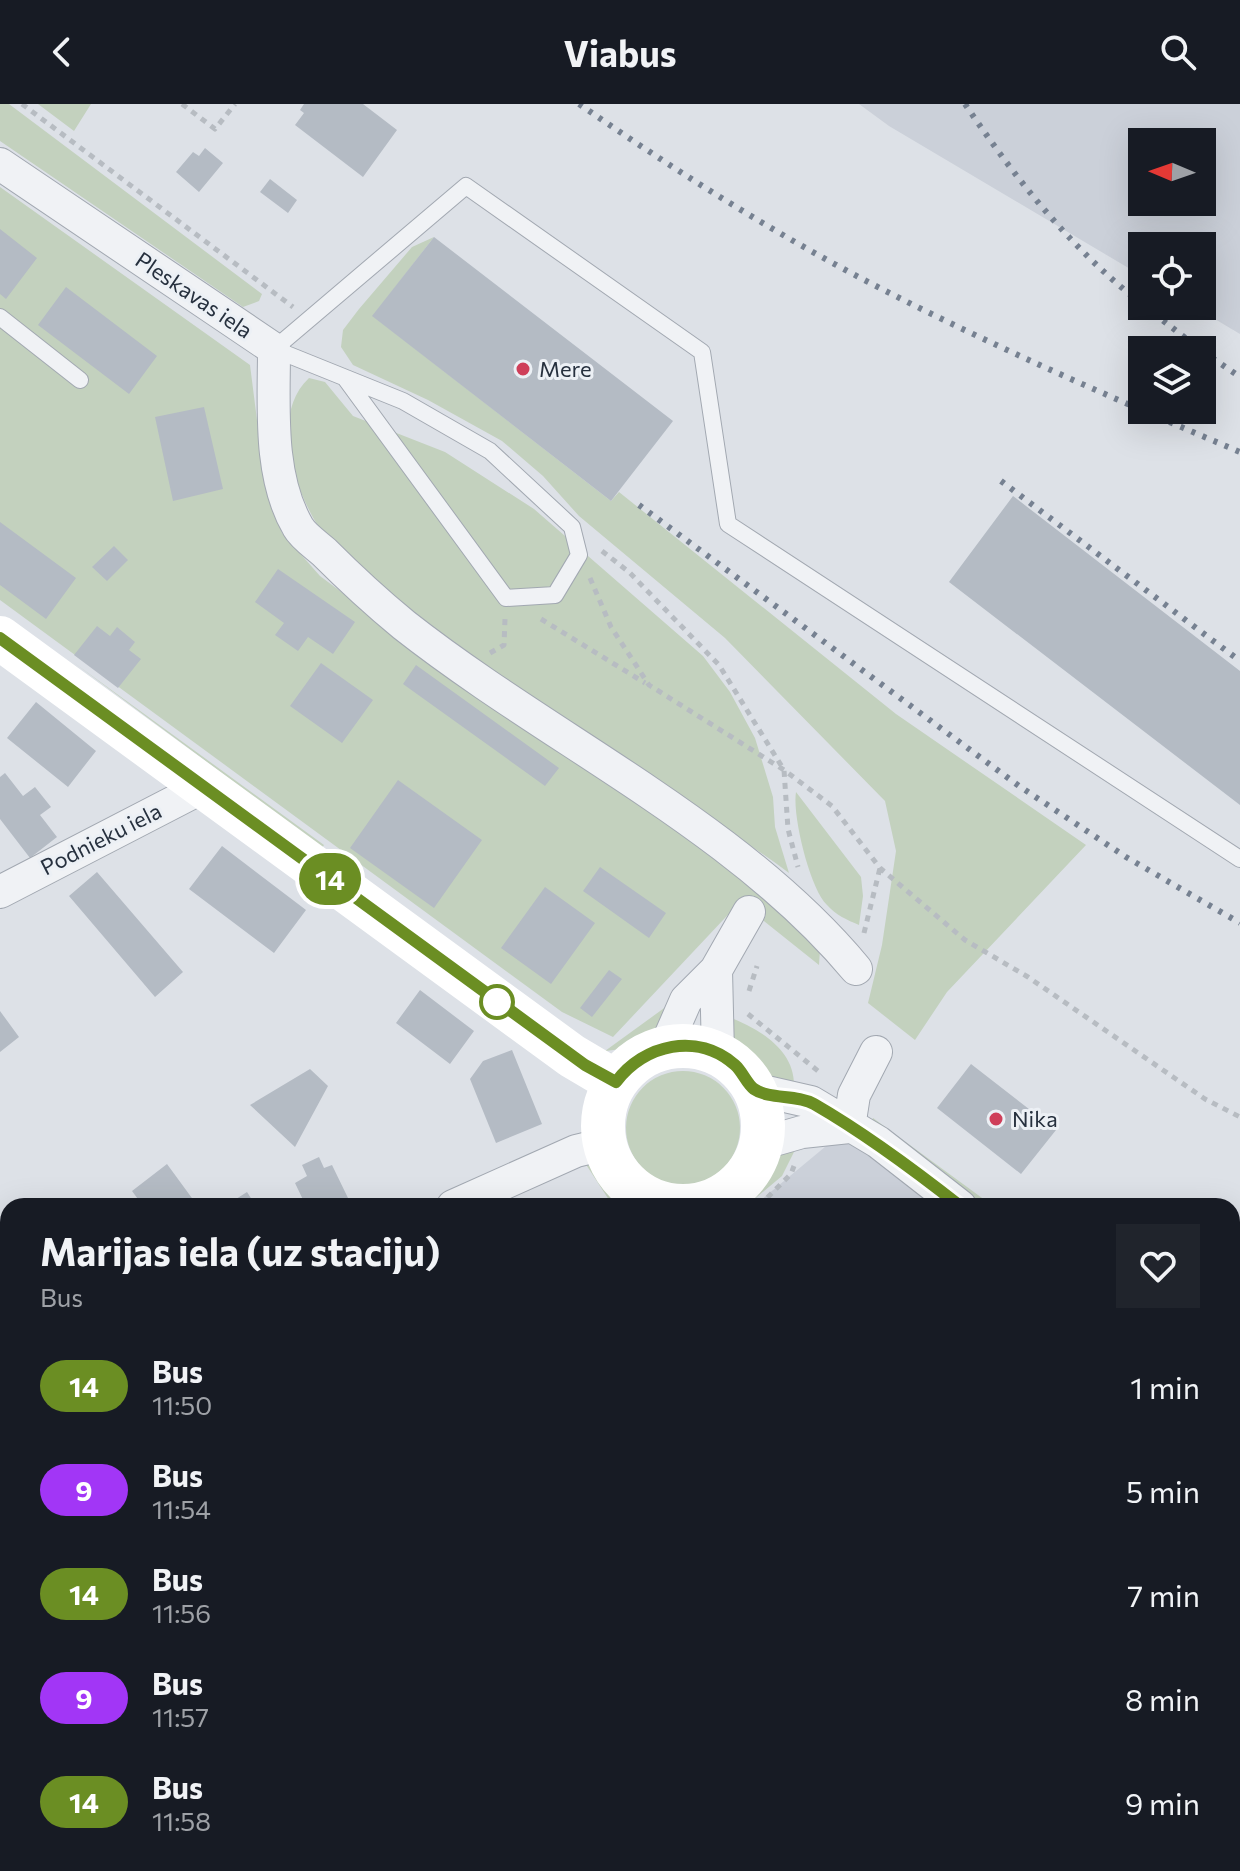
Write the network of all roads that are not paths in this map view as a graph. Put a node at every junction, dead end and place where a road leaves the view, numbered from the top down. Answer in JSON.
{"nodes":[{"id":1,"x":0,"y":164,"type":"edge"},
{"id":2,"x":0,"y":317,"type":"edge"},
{"id":3,"x":274,"y":349,"type":"junction"},
{"id":4,"x":345,"y":378,"type":"junction"},
{"id":5,"x":80,"y":380,"type":"dead end"},
{"id":6,"x":0,"y":638,"type":"edge"},
{"id":7,"x":203,"y":787,"type":"junction"},
{"id":8,"x":1240,"y":859,"type":"edge"},
{"id":9,"x":0,"y":892,"type":"edge"},
{"id":10,"x":749,"y":912,"type":"dead end"},
{"id":11,"x":856,"y":969,"type":"road end"},
{"id":12,"x":716,"y":970,"type":"junction"},
{"id":13,"x":665,"y":1048,"type":"junction"},
{"id":14,"x":876,"y":1052,"type":"dead end"},
{"id":15,"x":718,"y":1054,"type":"junction"},
{"id":16,"x":616,"y":1082,"type":"junction"},
{"id":17,"x":754,"y":1089,"type":"junction"},
{"id":18,"x":849,"y":1127,"type":"junction"},
{"id":19,"x":605,"y":1144,"type":"junction"},
{"id":20,"x":779,"y":1149,"type":"junction"},
{"id":21,"x":633,"y":1197,"type":"edge"},
{"id":22,"x":471,"y":1198,"type":"edge"},
{"id":23,"x":711,"y":1198,"type":"edge"},
{"id":24,"x":950,"y":1198,"type":"edge"}],
"edges":[{"from":1,"to":3,"type":"street","name":"Pleskavas iela"},
{"from":2,"to":5,"type":"lane"},
{"from":3,"to":4,"type":"lane"},
{"from":3,"to":8,"type":"lane"},
{"from":3,"to":11,"type":"street","name":"Pleskavas iela"},
{"from":4,"to":4,"type":"lane"},
{"from":6,"to":7,"type":"street"},
{"from":7,"to":9,"type":"street","name":"Podnieku iela"},
{"from":7,"to":16,"type":"street"},
{"from":10,"to":12,"type":"street"},
{"from":12,"to":13,"type":"street"},
{"from":12,"to":15,"type":"street"},
{"from":13,"to":15,"type":"street"},
{"from":13,"to":16,"type":"street"},
{"from":14,"to":18,"type":"street"},
{"from":15,"to":17,"type":"street"},
{"from":16,"to":19,"type":"street"},
{"from":17,"to":18,"type":"street"},
{"from":17,"to":20,"type":"street"},
{"from":18,"to":20,"type":"street"},
{"from":18,"to":24,"type":"street"},
{"from":19,"to":21,"type":"street"},
{"from":19,"to":22,"type":"street"},
{"from":20,"to":23,"type":"street"}]}
